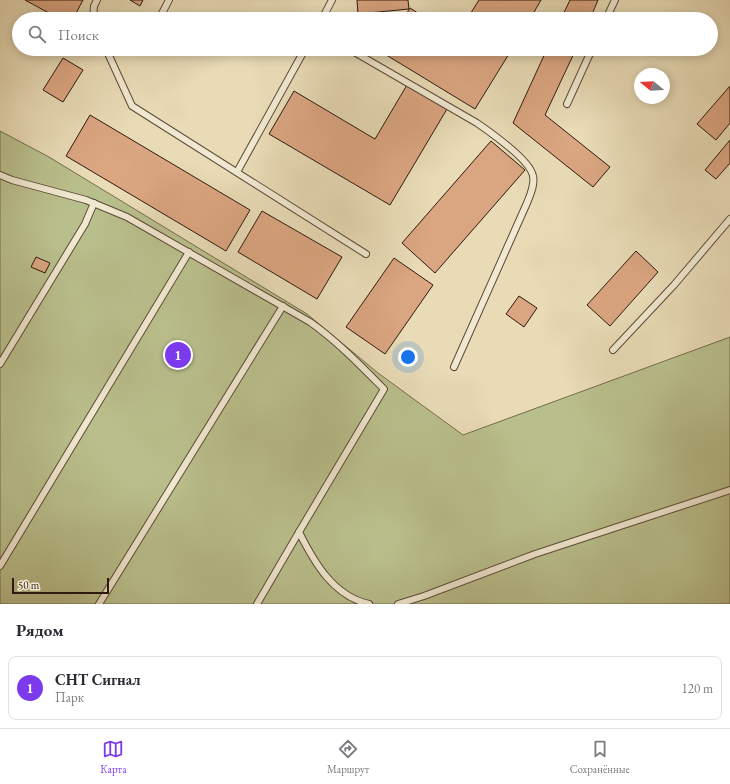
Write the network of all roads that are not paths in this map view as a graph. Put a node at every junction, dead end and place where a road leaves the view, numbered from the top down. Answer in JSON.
{"nodes":[{"id":1,"x":97,"y":0,"type":"edge"},
{"id":2,"x":169,"y":0,"type":"edge"},
{"id":3,"x":332,"y":0,"type":"edge"},
{"id":4,"x":615,"y":0,"type":"edge"},
{"id":5,"x":94,"y":12,"type":"edge"},
{"id":6,"x":163,"y":12,"type":"edge"},
{"id":7,"x":326,"y":12,"type":"edge"},
{"id":8,"x":609,"y":12,"type":"edge"},
{"id":9,"x":109,"y":56,"type":"edge"},
{"id":10,"x":301,"y":56,"type":"edge"},
{"id":11,"x":361,"y":56,"type":"edge"},
{"id":12,"x":589,"y":56,"type":"edge"},
{"id":13,"x":567,"y":104,"type":"dead end"},
{"id":14,"x":237,"y":172,"type":"junction"},
{"id":15,"x":0,"y":175,"type":"edge"},
{"id":16,"x":94,"y":203,"type":"junction"},
{"id":17,"x":730,"y":219,"type":"edge"},
{"id":18,"x":189,"y":252,"type":"junction"},
{"id":19,"x":366,"y":254,"type":"dead end"},
{"id":20,"x":283,"y":306,"type":"junction"},
{"id":21,"x":613,"y":350,"type":"dead end"},
{"id":22,"x":0,"y":364,"type":"edge"},
{"id":23,"x":454,"y":367,"type":"dead end"},
{"id":24,"x":730,"y":490,"type":"edge"},
{"id":25,"x":299,"y":532,"type":"junction"},
{"id":26,"x":0,"y":566,"type":"edge"},
{"id":27,"x":99,"y":604,"type":"edge"},
{"id":28,"x":257,"y":604,"type":"edge"},
{"id":29,"x":369,"y":604,"type":"edge"},
{"id":30,"x":398,"y":604,"type":"edge"}],
"edges":[{"from":1,"to":5,"type":"lane"},
{"from":2,"to":6,"type":"lane"},
{"from":3,"to":7,"type":"lane"},
{"from":4,"to":8,"type":"lane"},
{"from":9,"to":14,"type":"lane"},
{"from":10,"to":14,"type":"lane"},
{"from":11,"to":23,"type":"lane"},
{"from":12,"to":13,"type":"lane"},
{"from":14,"to":19,"type":"lane"},
{"from":15,"to":16,"type":"lane"},
{"from":16,"to":18,"type":"lane"},
{"from":16,"to":22,"type":"lane"},
{"from":17,"to":21,"type":"lane"},
{"from":18,"to":20,"type":"lane"},
{"from":18,"to":26,"type":"lane"},
{"from":20,"to":25,"type":"lane"},
{"from":20,"to":27,"type":"lane"},
{"from":24,"to":30,"type":"lane"},
{"from":25,"to":28,"type":"lane"},
{"from":25,"to":29,"type":"lane"}]}
